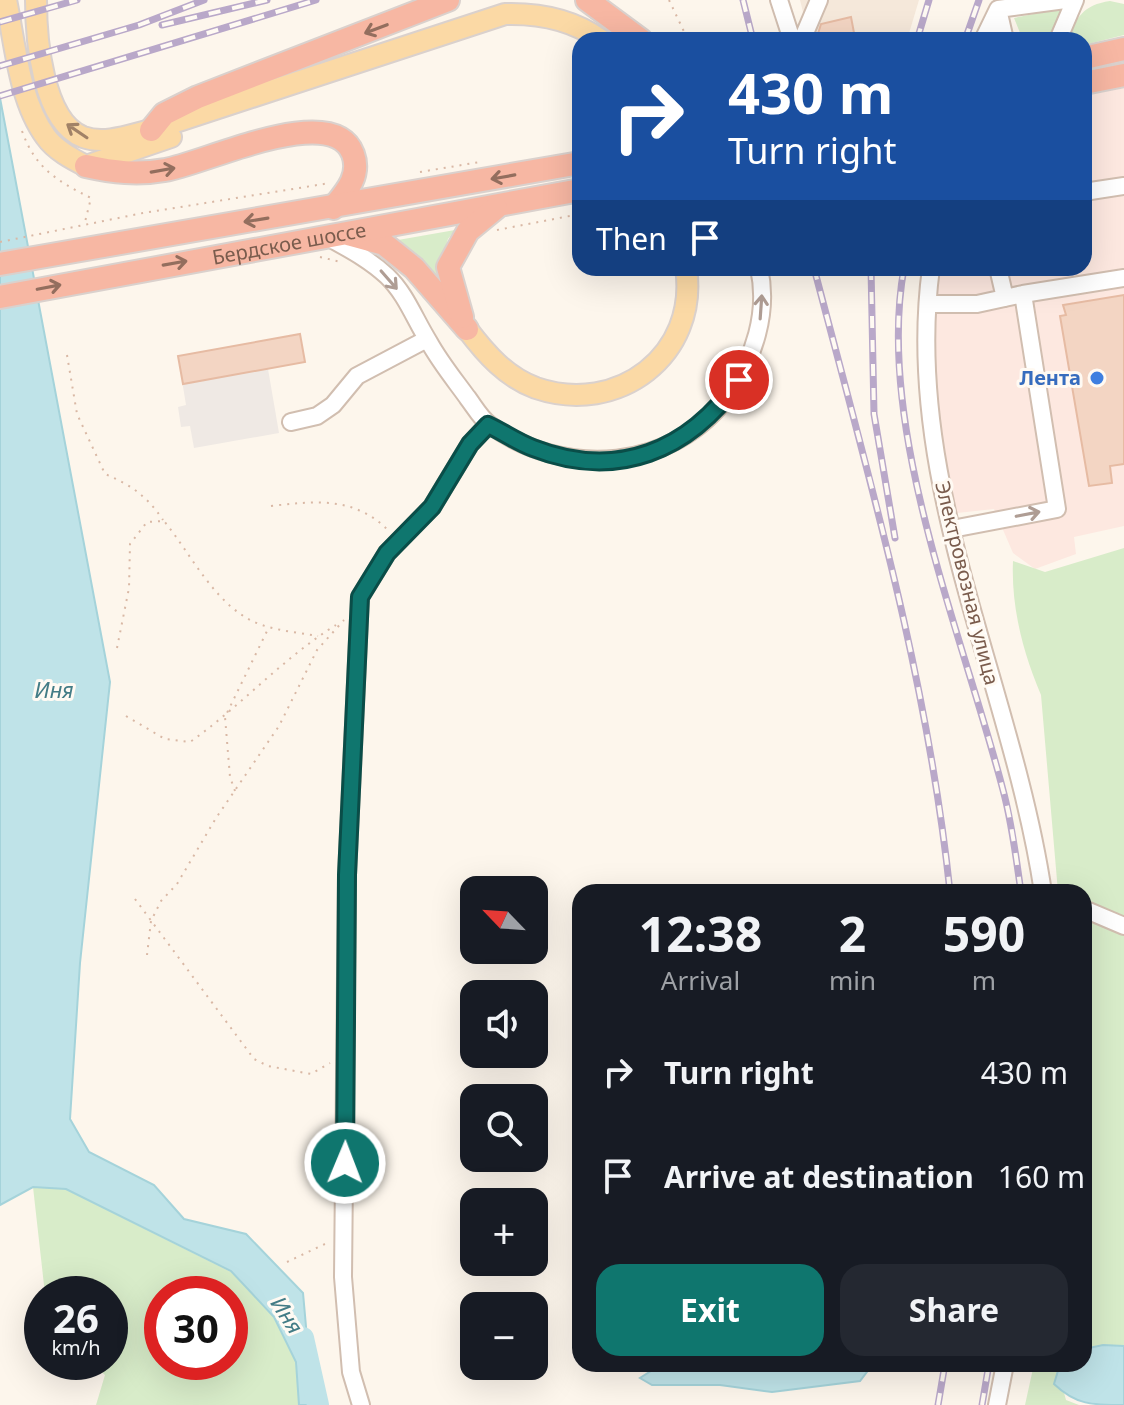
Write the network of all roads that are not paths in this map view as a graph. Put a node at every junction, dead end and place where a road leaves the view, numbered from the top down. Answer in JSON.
{"nodes":[{"id":1,"x":6,"y":0,"type":"edge"},
{"id":2,"x":36,"y":0,"type":"edge"},
{"id":3,"x":448,"y":0,"type":"edge"},
{"id":4,"x":587,"y":0,"type":"edge"},
{"id":5,"x":779,"y":0,"type":"edge"},
{"id":6,"x":819,"y":0,"type":"edge"},
{"id":7,"x":1065,"y":0,"type":"edge"},
{"id":8,"x":1075,"y":0,"type":"edge"},
{"id":9,"x":1000,"y":4,"type":"edge"},
{"id":10,"x":585,"y":32,"type":"edge"},
{"id":11,"x":630,"y":32,"type":"edge"},
{"id":12,"x":789,"y":32,"type":"edge"},
{"id":13,"x":805,"y":32,"type":"edge"},
{"id":14,"x":987,"y":32,"type":"edge"},
{"id":15,"x":1004,"y":32,"type":"edge"},
{"id":16,"x":1061,"y":32,"type":"edge"},
{"id":17,"x":1124,"y":49,"type":"edge"},
{"id":18,"x":1092,"y":56,"type":"edge"},
{"id":19,"x":1124,"y":75,"type":"edge"},
{"id":20,"x":1092,"y":81,"type":"edge"},
{"id":21,"x":228,"y":87,"type":"junction"},
{"id":22,"x":272,"y":93,"type":"junction"},
{"id":23,"x":151,"y":130,"type":"junction"},
{"id":24,"x":572,"y":164,"type":"edge"},
{"id":25,"x":86,"y":166,"type":"junction"},
{"id":26,"x":1124,"y":186,"type":"edge"},
{"id":27,"x":1092,"y":191,"type":"edge"},
{"id":28,"x":572,"y":192,"type":"edge"},
{"id":29,"x":497,"y":207,"type":"junction"},
{"id":30,"x":333,"y":208,"type":"junction"},
{"id":31,"x":334,"y":234,"type":"junction"},
{"id":32,"x":0,"y":264,"type":"edge"},
{"id":33,"x":686,"y":276,"type":"edge"},
{"id":34,"x":761,"y":276,"type":"edge"},
{"id":35,"x":931,"y":276,"type":"edge"},
{"id":36,"x":1000,"y":276,"type":"edge"},
{"id":37,"x":1124,"y":278,"type":"edge"},
{"id":38,"x":1023,"y":294,"type":"junction"},
{"id":39,"x":0,"y":297,"type":"edge"},
{"id":40,"x":1005,"y":298,"type":"junction"},
{"id":41,"x":929,"y":304,"type":"junction"},
{"id":42,"x":467,"y":329,"type":"junction"},
{"id":43,"x":427,"y":339,"type":"junction"},
{"id":44,"x":291,"y":422,"type":"dead end"},
{"id":45,"x":488,"y":425,"type":"junction"},
{"id":46,"x":952,"y":529,"type":"junction"},
{"id":47,"x":1043,"y":884,"type":"edge"},
{"id":48,"x":1092,"y":912,"type":"edge"},
{"id":49,"x":1124,"y":926,"type":"edge"},
{"id":50,"x":1003,"y":1372,"type":"edge"},
{"id":51,"x":361,"y":1405,"type":"edge"},
{"id":52,"x":997,"y":1405,"type":"edge"}],
"edges":[{"from":1,"to":25,"type":"main road"},
{"from":23,"to":2,"type":"main road","one_way":true},
{"from":3,"to":21,"type":"highway","one_way":true},
{"from":4,"to":11,"type":"highway"},
{"from":5,"to":12,"type":"street"},
{"from":6,"to":13,"type":"street"},
{"from":7,"to":9,"type":"street"},
{"from":8,"to":16,"type":"street"},
{"from":9,"to":14,"type":"street"},
{"from":9,"to":15,"type":"street"},
{"from":10,"to":22,"type":"main road"},
{"from":17,"to":18,"type":"highway"},
{"from":19,"to":20,"type":"highway"},
{"from":21,"to":22,"type":"street"},
{"from":21,"to":23,"type":"highway"},
{"from":22,"to":23,"type":"main road"},
{"from":22,"to":25,"type":"main road"},
{"from":24,"to":30,"type":"highway","name":"Бердское шоссе","one_way":true},
{"from":25,"to":30,"type":"highway","one_way":true},
{"from":26,"to":27,"type":"street"},
{"from":28,"to":29,"type":"highway","name":"Бердское шоссе"},
{"from":29,"to":31,"type":"highway","name":"Бердское шоссе"},
{"from":29,"to":42,"type":"highway"},
{"from":30,"to":32,"type":"highway","name":"Бердское шоссе","one_way":true},
{"from":39,"to":31,"type":"highway","name":"Бердское шоссе","one_way":true},
{"from":31,"to":42,"type":"highway"},
{"from":31,"to":43,"type":"street","one_way":true},
{"from":33,"to":42,"type":"main road"},
{"from":45,"to":34,"type":"street","one_way":true},
{"from":35,"to":41,"type":"street","name":"Электровозная улица"},
{"from":36,"to":40,"type":"street"},
{"from":37,"to":38,"type":"street"},
{"from":38,"to":40,"type":"street"},
{"from":46,"to":38,"type":"street","one_way":true},
{"from":40,"to":41,"type":"street"},
{"from":41,"to":46,"type":"street","name":"Электровозная улица"},
{"from":43,"to":44,"type":"street"},
{"from":43,"to":45,"type":"street"},
{"from":45,"to":51,"type":"street"},
{"from":46,"to":47,"type":"street","name":"Электровозная улица"},
{"from":48,"to":49,"type":"street"},
{"from":50,"to":52,"type":"street"}]}
